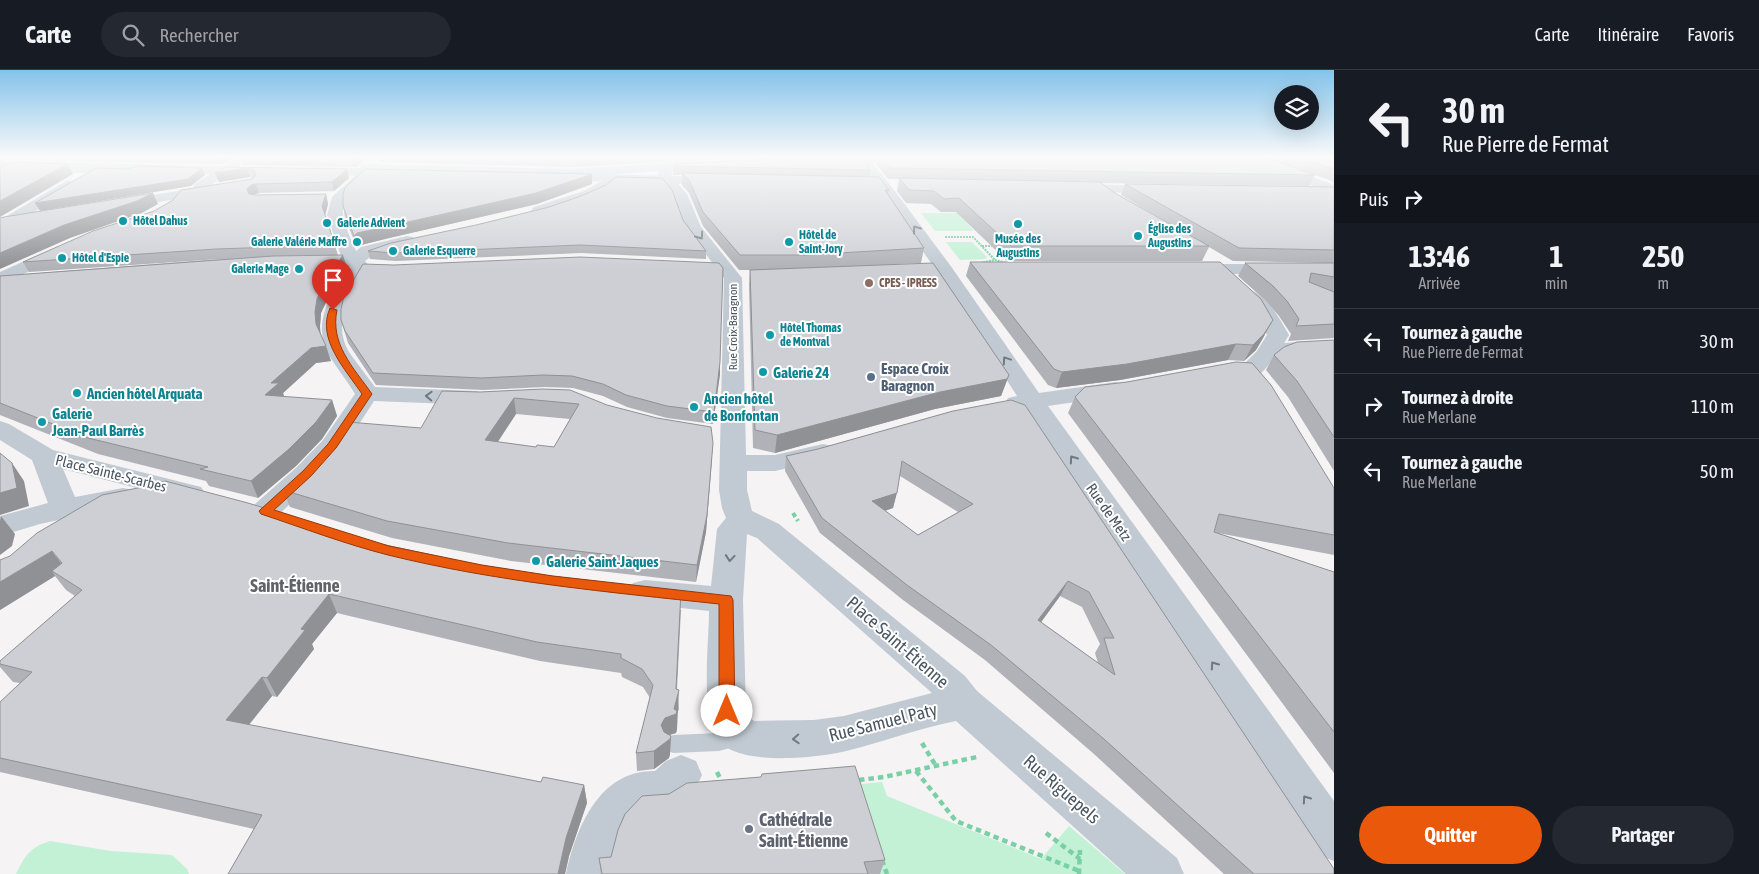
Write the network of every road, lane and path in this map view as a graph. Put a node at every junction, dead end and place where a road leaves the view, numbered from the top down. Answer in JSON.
{"nodes":[{"id":1,"x":54,"y":195,"type":"edge"},
{"id":2,"x":182,"y":195,"type":"edge"},
{"id":3,"x":337,"y":195,"type":"edge"},
{"id":4,"x":584,"y":195,"type":"edge"},
{"id":5,"x":680,"y":195,"type":"edge"},
{"id":6,"x":891,"y":195,"type":"edge"},
{"id":7,"x":1108,"y":195,"type":"edge"},
{"id":8,"x":174,"y":196,"type":"junction"},
{"id":9,"x":1122,"y":204,"type":"edge"},
{"id":10,"x":106,"y":207,"type":"edge"},
{"id":11,"x":528,"y":213,"type":"edge"},
{"id":12,"x":154,"y":215,"type":"edge"},
{"id":13,"x":42,"y":217,"type":"edge"},
{"id":14,"x":2,"y":225,"type":"edge"},
{"id":15,"x":922,"y":236,"type":"junction"},
{"id":16,"x":418,"y":238,"type":"edge"},
{"id":17,"x":77,"y":243,"type":"edge"},
{"id":18,"x":981,"y":246,"type":"junction"},
{"id":19,"x":992,"y":246,"type":"edge"},
{"id":20,"x":1204,"y":253,"type":"edge"},
{"id":21,"x":286,"y":261,"type":"edge"},
{"id":22,"x":988,"y":264,"type":"junction"},
{"id":23,"x":364,"y":265,"type":"junction"},
{"id":24,"x":704,"y":266,"type":"edge"},
{"id":25,"x":944,"y":268,"type":"junction"},
{"id":26,"x":1016,"y":268,"type":"edge"},
{"id":27,"x":1176,"y":269,"type":"edge"},
{"id":28,"x":1224,"y":269,"type":"junction"},
{"id":29,"x":1334,"y":269,"type":"edge"},
{"id":30,"x":921,"y":270,"type":"edge"},
{"id":31,"x":736,"y":274,"type":"junction"},
{"id":32,"x":38,"y":279,"type":"edge"},
{"id":33,"x":0,"y":280,"type":"edge"},
{"id":34,"x":1278,"y":335,"type":"junction"},
{"id":35,"x":1334,"y":346,"type":"edge"},
{"id":36,"x":1306,"y":347,"type":"junction"},
{"id":37,"x":1260,"y":370,"type":"junction"},
{"id":38,"x":1195,"y":375,"type":"edge"},
{"id":39,"x":1139,"y":385,"type":"edge"},
{"id":40,"x":367,"y":394,"type":"junction"},
{"id":41,"x":499,"y":398,"type":"edge"},
{"id":42,"x":1033,"y":400,"type":"junction"},
{"id":43,"x":998,"y":406,"type":"edge"},
{"id":44,"x":0,"y":429,"type":"edge"},
{"id":45,"x":723,"y":435,"type":"joint"},
{"id":46,"x":844,"y":446,"type":"edge"},
{"id":47,"x":44,"y":456,"type":"junction"},
{"id":48,"x":733,"y":466,"type":"junction"},
{"id":49,"x":182,"y":491,"type":"junction"},
{"id":50,"x":64,"y":509,"type":"junction"},
{"id":51,"x":749,"y":522,"type":"junction"},
{"id":52,"x":0,"y":526,"type":"edge"},
{"id":53,"x":37,"y":543,"type":"edge"},
{"id":54,"x":620,"y":589,"type":"edge"},
{"id":55,"x":726,"y":600,"type":"junction"},
{"id":56,"x":963,"y":703,"type":"junction"},
{"id":57,"x":844,"y":734,"type":"junction"},
{"id":58,"x":743,"y":736,"type":"junction"},
{"id":59,"x":920,"y":740,"type":"dead end"},
{"id":60,"x":986,"y":755,"type":"dead end"},
{"id":61,"x":690,"y":764,"type":"junction"},
{"id":62,"x":936,"y":766,"type":"junction"},
{"id":63,"x":916,"y":771,"type":"junction"},
{"id":64,"x":726,"y":789,"type":"edge"},
{"id":65,"x":1046,"y":832,"type":"dead end"},
{"id":66,"x":1334,"y":839,"type":"edge"},
{"id":67,"x":881,"y":856,"type":"edge"},
{"id":68,"x":1080,"y":859,"type":"dead end"},
{"id":69,"x":1079,"y":871,"type":"dead end"},
{"id":70,"x":589,"y":874,"type":"edge"},
{"id":71,"x":887,"y":874,"type":"edge"},
{"id":72,"x":1161,"y":874,"type":"edge"}],
"edges":[{"from":1,"to":14,"type":"street"},
{"from":2,"to":8,"type":"street"},
{"from":3,"to":23,"type":"street"},
{"from":4,"to":11,"type":"street"},
{"from":5,"to":31,"type":"street","name":"Rue Croix-Baragnon","one_way":true},
{"from":15,"to":6,"type":"street","name":"Rue de Metz","one_way":true},
{"from":7,"to":9,"type":"street"},
{"from":8,"to":10,"type":"street"},
{"from":8,"to":12,"type":"street"},
{"from":13,"to":14,"type":"street"},
{"from":15,"to":18,"type":"path"},
{"from":15,"to":25,"type":"street","name":"Rue de Metz"},
{"from":16,"to":23,"type":"street"},
{"from":17,"to":33,"type":"street"},
{"from":18,"to":19,"type":"path"},
{"from":18,"to":22,"type":"path"},
{"from":20,"to":28,"type":"street"},
{"from":21,"to":23,"type":"street"},
{"from":22,"to":25,"type":"street"},
{"from":22,"to":26,"type":"path"},
{"from":23,"to":40,"type":"street"},
{"from":24,"to":31,"type":"street"},
{"from":25,"to":30,"type":"street"},
{"from":42,"to":25,"type":"street","name":"Rue de Metz","one_way":true},
{"from":27,"to":28,"type":"street"},
{"from":28,"to":29,"type":"street"},
{"from":28,"to":34,"type":"street"},
{"from":31,"to":45,"type":"street","name":"Rue Croix-Baragnon"},
{"from":32,"to":33,"type":"street"},
{"from":34,"to":36,"type":"street"},
{"from":34,"to":37,"type":"street"},
{"from":35,"to":36,"type":"street"},
{"from":36,"to":37,"type":"street"},
{"from":37,"to":38,"type":"street"},
{"from":39,"to":42,"type":"street"},
{"from":41,"to":40,"type":"street","one_way":true},
{"from":40,"to":49,"type":"street"},
{"from":42,"to":43,"type":"street"},
{"from":66,"to":42,"type":"street","name":"Rue de Metz","one_way":true},
{"from":44,"to":47,"type":"street"},
{"from":45,"to":48,"type":"street","name":"Place Saint-Étienne"},
{"from":46,"to":48,"type":"street"},
{"from":47,"to":49,"type":"street","name":"Place Sainte-Scarbes"},
{"from":47,"to":50,"type":"street","name":"Place Sainte-Scarbes"},
{"from":48,"to":51,"type":"street","name":"Place Saint-Étienne"},
{"from":49,"to":50,"type":"street","name":"Place Sainte-Scarbes"},
{"from":50,"to":52,"type":"street"},
{"from":50,"to":53,"type":"street"},
{"from":51,"to":55,"type":"street","one_way":true},
{"from":51,"to":56,"type":"street","name":"Place Saint-Étienne"},
{"from":54,"to":55,"type":"street"},
{"from":55,"to":58,"type":"street"},
{"from":56,"to":57,"type":"street","name":"Rue Samuel Paty"},
{"from":56,"to":72,"type":"street","name":"Rue Riguepels"},
{"from":57,"to":58,"type":"street","name":"Rue Samuel Paty","one_way":true},
{"from":57,"to":63,"type":"path"},
{"from":58,"to":61,"type":"lane"},
{"from":59,"to":62,"type":"path"},
{"from":60,"to":62,"type":"path"},
{"from":61,"to":64,"type":"path"},
{"from":61,"to":70,"type":"street"},
{"from":62,"to":63,"type":"path"},
{"from":63,"to":69,"type":"path"},
{"from":65,"to":68,"type":"path"},
{"from":67,"to":71,"type":"path"}]}
